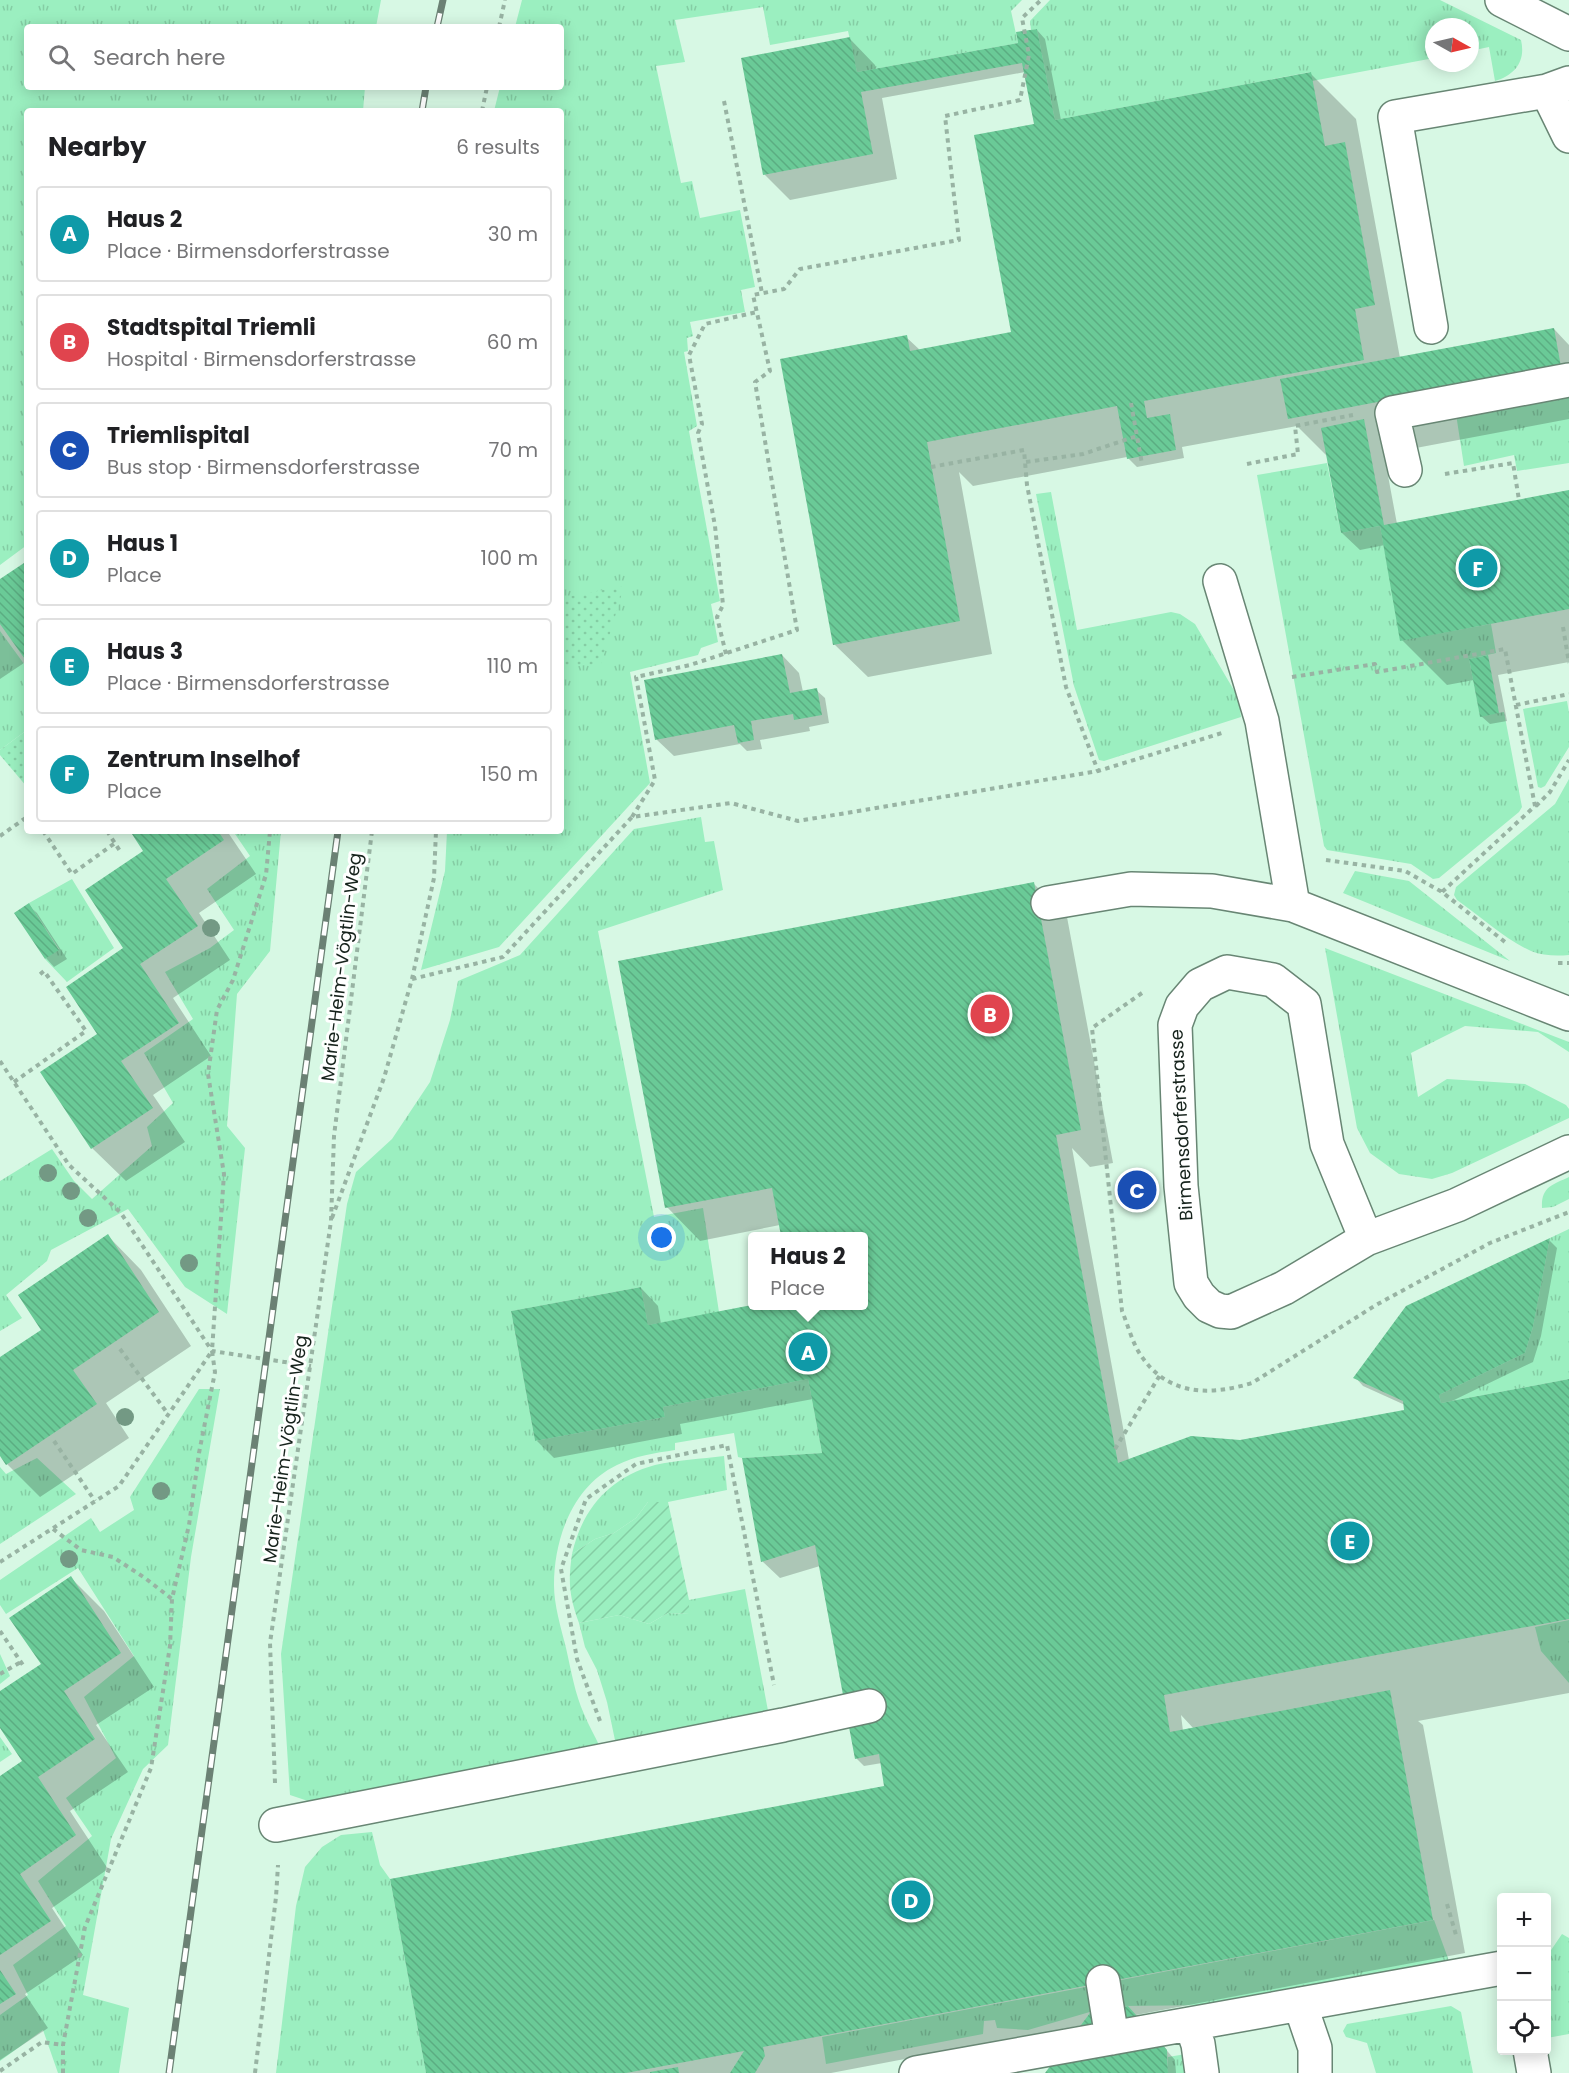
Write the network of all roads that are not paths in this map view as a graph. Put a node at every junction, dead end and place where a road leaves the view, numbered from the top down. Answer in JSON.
{"nodes":[{"id":1,"x":1502,"y":0,"type":"edge"},
{"id":2,"x":1569,"y":34,"type":"edge"},
{"id":3,"x":1558,"y":87,"type":"edge"},
{"id":4,"x":1569,"y":136,"type":"edge"},
{"id":5,"x":1431,"y":327,"type":"dead end"},
{"id":6,"x":1569,"y":380,"type":"edge"},
{"id":7,"x":1405,"y":470,"type":"road end"},
{"id":8,"x":1220,"y":581,"type":"dead end"},
{"id":9,"x":1048,"y":903,"type":"dead end"},
{"id":10,"x":1293,"y":905,"type":"junction"},
{"id":11,"x":1569,"y":1014,"type":"edge"},
{"id":12,"x":1569,"y":1152,"type":"edge"},
{"id":13,"x":1366,"y":1239,"type":"junction"},
{"id":14,"x":869,"y":1706,"type":"dead end"},
{"id":15,"x":276,"y":1825,"type":"road end"},
{"id":16,"x":1497,"y":1969,"type":"edge"},
{"id":17,"x":1103,"y":1982,"type":"dead end"},
{"id":18,"x":1300,"y":2004,"type":"junction"},
{"id":19,"x":1191,"y":2024,"type":"junction"},
{"id":20,"x":1112,"y":2038,"type":"junction"},
{"id":21,"x":1531,"y":2055,"type":"edge"},
{"id":22,"x":916,"y":2073,"type":"edge"},
{"id":23,"x":1202,"y":2073,"type":"edge"},
{"id":24,"x":1315,"y":2073,"type":"edge"},
{"id":25,"x":1534,"y":2073,"type":"edge"}],
"edges":[{"from":1,"to":2,"type":"street"},
{"from":3,"to":4,"type":"street"},
{"from":3,"to":5,"type":"street"},
{"from":6,"to":7,"type":"street"},
{"from":8,"to":10,"type":"street"},
{"from":9,"to":10,"type":"street"},
{"from":10,"to":11,"type":"street"},
{"from":12,"to":13,"type":"street","name":"Birmensdorferstrasse"},
{"from":13,"to":13,"type":"street","name":"Birmensdorferstrasse"},
{"from":14,"to":15,"type":"street"},
{"from":16,"to":18,"type":"street"},
{"from":17,"to":20,"type":"street"},
{"from":18,"to":19,"type":"street"},
{"from":18,"to":24,"type":"street"},
{"from":19,"to":20,"type":"street"},
{"from":19,"to":23,"type":"street"},
{"from":20,"to":22,"type":"street"},
{"from":21,"to":25,"type":"street"}]}
